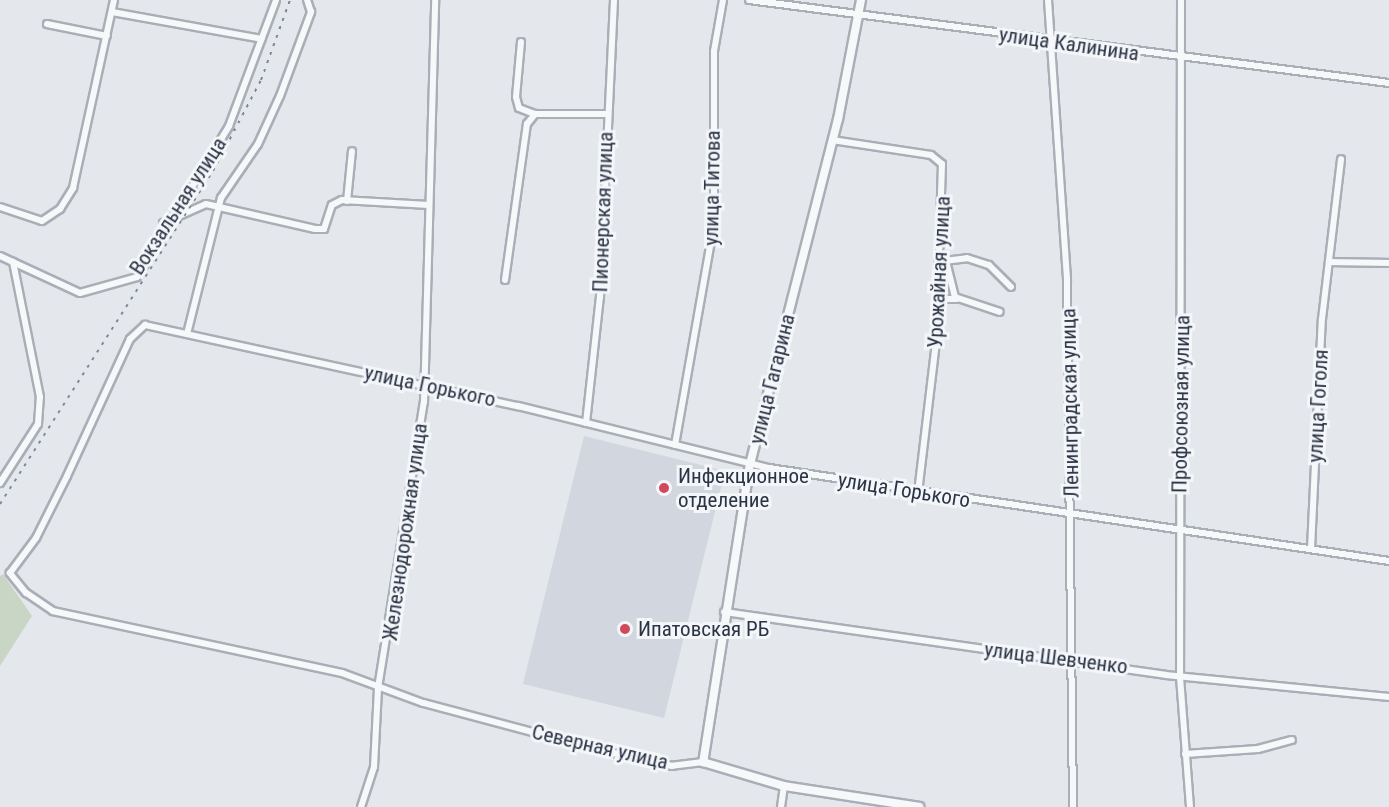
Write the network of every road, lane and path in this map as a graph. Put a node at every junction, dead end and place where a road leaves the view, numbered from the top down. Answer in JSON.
{"nodes":[{"id":1,"x":114,"y":0,"type":"edge"},
{"id":2,"x":276,"y":0,"type":"edge"},
{"id":3,"x":307,"y":0,"type":"edge"},
{"id":4,"x":435,"y":0,"type":"edge"},
{"id":5,"x":614,"y":0,"type":"edge"},
{"id":6,"x":723,"y":0,"type":"edge"},
{"id":7,"x":748,"y":0,"type":"edge"},
{"id":8,"x":861,"y":0,"type":"edge"},
{"id":9,"x":1048,"y":0,"type":"edge"},
{"id":10,"x":1181,"y":0,"type":"edge"},
{"id":11,"x":112,"y":12,"type":"junction"},
{"id":12,"x":861,"y":14,"type":"junction"},
{"id":13,"x":47,"y":24,"type":"dead end"},
{"id":14,"x":107,"y":36,"type":"junction"},
{"id":15,"x":262,"y":39,"type":"junction"},
{"id":16,"x":521,"y":42,"type":"dead end"},
{"id":17,"x":1051,"y":42,"type":"junction"},
{"id":18,"x":1184,"y":60,"type":"junction"},
{"id":19,"x":1389,"y":82,"type":"edge"},
{"id":20,"x":536,"y":114,"type":"junction"},
{"id":21,"x":607,"y":114,"type":"junction"},
{"id":22,"x":832,"y":140,"type":"junction"},
{"id":23,"x":352,"y":151,"type":"dead end"},
{"id":24,"x":1341,"y":159,"type":"dead end"},
{"id":25,"x":347,"y":201,"type":"junction"},
{"id":26,"x":429,"y":206,"type":"junction"},
{"id":27,"x":0,"y":207,"type":"edge"},
{"id":28,"x":218,"y":208,"type":"junction"},
{"id":29,"x":174,"y":218,"type":"junction"},
{"id":30,"x":164,"y":223,"type":"dead end"},
{"id":31,"x":0,"y":256,"type":"edge"},
{"id":32,"x":943,"y":261,"type":"junction"},
{"id":33,"x":13,"y":262,"type":"junction"},
{"id":34,"x":1330,"y":262,"type":"junction"},
{"id":35,"x":1389,"y":263,"type":"edge"},
{"id":36,"x":505,"y":280,"type":"dead end"},
{"id":37,"x":1011,"y":287,"type":"dead end"},
{"id":38,"x":958,"y":298,"type":"junction"},
{"id":39,"x":938,"y":299,"type":"junction"},
{"id":40,"x":1000,"y":312,"type":"dead end"},
{"id":41,"x":188,"y":334,"type":"junction"},
{"id":42,"x":425,"y":385,"type":"junction"},
{"id":43,"x":586,"y":423,"type":"junction"},
{"id":44,"x":675,"y":445,"type":"junction"},
{"id":45,"x":750,"y":464,"type":"junction"},
{"id":46,"x":0,"y":483,"type":"edge"},
{"id":47,"x":918,"y":493,"type":"junction"},
{"id":48,"x":1072,"y":515,"type":"junction"},
{"id":49,"x":1179,"y":530,"type":"junction"},
{"id":50,"x":1311,"y":549,"type":"junction"},
{"id":51,"x":1389,"y":561,"type":"edge"},
{"id":52,"x":724,"y":612,"type":"junction"},
{"id":53,"x":1071,"y":662,"type":"junction"},
{"id":54,"x":1180,"y":677,"type":"junction"},
{"id":55,"x":378,"y":688,"type":"junction"},
{"id":56,"x":1389,"y":697,"type":"edge"},
{"id":57,"x":1292,"y":740,"type":"dead end"},
{"id":58,"x":1185,"y":754,"type":"junction"},
{"id":59,"x":703,"y":762,"type":"junction"},
{"id":60,"x":784,"y":786,"type":"junction"},
{"id":61,"x":361,"y":807,"type":"edge"},
{"id":62,"x":781,"y":807,"type":"edge"},
{"id":63,"x":919,"y":807,"type":"edge"},
{"id":64,"x":1073,"y":807,"type":"edge"},
{"id":65,"x":1190,"y":807,"type":"edge"}],
"edges":[{"from":1,"to":11,"type":"street"},
{"from":2,"to":15,"type":"street","name":"Вокзальная улица"},
{"from":3,"to":28,"type":"street","name":"Вокзальная улица"},
{"from":4,"to":26,"type":"street","name":"Железнодорожная улица"},
{"from":5,"to":21,"type":"street","name":"Пионерская улица"},
{"from":6,"to":44,"type":"street","name":"улица Титова"},
{"from":7,"to":12,"type":"street","name":"улица Калинина"},
{"from":8,"to":12,"type":"street","name":"улица Гагарина"},
{"from":9,"to":17,"type":"street","name":"Ленинградская улица"},
{"from":10,"to":18,"type":"street","name":"Профсоюзная улица"},
{"from":11,"to":14,"type":"street"},
{"from":11,"to":15,"type":"street"},
{"from":12,"to":17,"type":"street","name":"улица Калинина"},
{"from":12,"to":22,"type":"street","name":"улица Гагарина"},
{"from":13,"to":14,"type":"street"},
{"from":14,"to":27,"type":"street"},
{"from":15,"to":29,"type":"street","name":"Вокзальная улица"},
{"from":16,"to":20,"type":"street"},
{"from":17,"to":18,"type":"street","name":"улица Калинина"},
{"from":17,"to":48,"type":"street","name":"Ленинградская улица"},
{"from":18,"to":19,"type":"street","name":"улица Калинина"},
{"from":18,"to":49,"type":"street","name":"Профсоюзная улица"},
{"from":20,"to":21,"type":"street"},
{"from":20,"to":36,"type":"street"},
{"from":21,"to":43,"type":"street","name":"Пионерская улица"},
{"from":22,"to":32,"type":"street","name":"Урожайная улица"},
{"from":22,"to":45,"type":"street","name":"улица Гагарина"},
{"from":23,"to":25,"type":"street"},
{"from":24,"to":34,"type":"street","name":"улица Гоголя"},
{"from":25,"to":26,"type":"street"},
{"from":25,"to":28,"type":"street"},
{"from":26,"to":42,"type":"street","name":"Железнодорожная улица"},
{"from":28,"to":29,"type":"street"},
{"from":28,"to":41,"type":"street","name":"Вокзальная улица"},
{"from":29,"to":30,"type":"street"},
{"from":29,"to":33,"type":"street","name":"Вокзальная улица"},
{"from":31,"to":33,"type":"street","name":"Вокзальная улица"},
{"from":32,"to":37,"type":"street"},
{"from":32,"to":38,"type":"street"},
{"from":32,"to":39,"type":"street","name":"Урожайная улица"},
{"from":33,"to":46,"type":"street"},
{"from":34,"to":35,"type":"street"},
{"from":34,"to":50,"type":"street","name":"улица Гоголя"},
{"from":38,"to":39,"type":"street"},
{"from":38,"to":40,"type":"street"},
{"from":39,"to":47,"type":"street","name":"Урожайная улица"},
{"from":41,"to":42,"type":"street","name":"улица Горького"},
{"from":41,"to":55,"type":"street","name":"улица Горького"},
{"from":42,"to":43,"type":"street","name":"улица Горького"},
{"from":42,"to":55,"type":"street","name":"Железнодорожная улица"},
{"from":43,"to":44,"type":"street","name":"улица Горького"},
{"from":44,"to":45,"type":"street","name":"улица Горького"},
{"from":45,"to":47,"type":"street","name":"улица Горького"},
{"from":45,"to":52,"type":"street","name":"улица Гагарина"},
{"from":47,"to":48,"type":"street","name":"улица Горького"},
{"from":48,"to":49,"type":"street","name":"улица Горького"},
{"from":48,"to":53,"type":"street","name":"Ленинградская улица"},
{"from":49,"to":50,"type":"street","name":"улица Горького"},
{"from":49,"to":54,"type":"street","name":"Профсоюзная улица"},
{"from":50,"to":51,"type":"street","name":"улица Горького"},
{"from":52,"to":53,"type":"street","name":"улица Шевченко"},
{"from":52,"to":59,"type":"street","name":"улица Гагарина"},
{"from":53,"to":54,"type":"street","name":"улица Шевченко"},
{"from":53,"to":64,"type":"street","name":"Ленинградская улица"},
{"from":54,"to":56,"type":"street","name":"улица Шевченко"},
{"from":54,"to":58,"type":"street","name":"Профсоюзная улица"},
{"from":55,"to":59,"type":"street","name":"Северная улица"},
{"from":55,"to":61,"type":"street","name":"Железнодорожная улица"},
{"from":57,"to":58,"type":"street"},
{"from":58,"to":65,"type":"street","name":"Профсоюзная улица"},
{"from":59,"to":60,"type":"street","name":"Северная улица"},
{"from":60,"to":62,"type":"street"},
{"from":60,"to":63,"type":"street","name":"Северная улица"}]}
